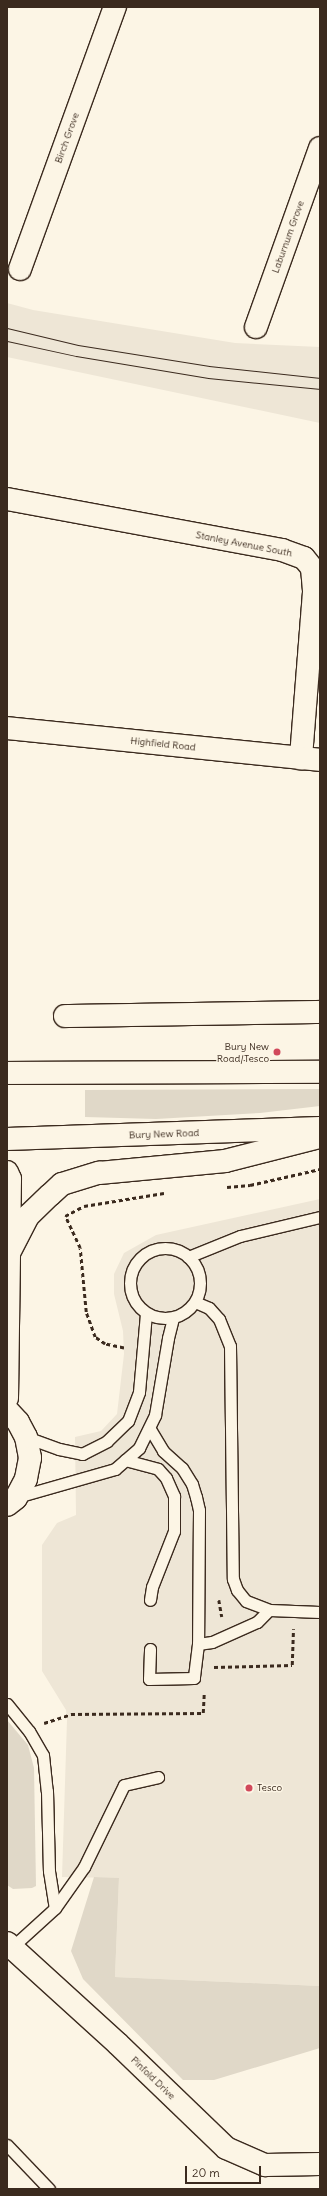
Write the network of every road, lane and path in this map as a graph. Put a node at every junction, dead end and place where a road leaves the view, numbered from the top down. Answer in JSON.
{"nodes":[{"id":1,"x":115,"y":7,"type":"edge"},
{"id":2,"x":320,"y":148,"type":"edge"},
{"id":3,"x":20,"y":269,"type":"dead end"},
{"id":4,"x":256,"y":327,"type":"dead end"},
{"id":5,"x":7,"y":498,"type":"edge"},
{"id":6,"x":7,"y":728,"type":"edge"},
{"id":7,"x":310,"y":759,"type":"edge"},
{"id":8,"x":320,"y":1012,"type":"edge"},
{"id":9,"x":65,"y":1016,"type":"dead end"},
{"id":10,"x":320,"y":1072,"type":"edge"},
{"id":11,"x":7,"y":1073,"type":"edge"},
{"id":12,"x":320,"y":1128,"type":"edge"},
{"id":13,"x":320,"y":1137,"type":"edge"},
{"id":14,"x":7,"y":1139,"type":"edge"},
{"id":15,"x":7,"y":1172,"type":"edge"},
{"id":16,"x":320,"y":1217,"type":"edge"},
{"id":17,"x":9,"y":1253,"type":"junction"},
{"id":18,"x":188,"y":1257,"type":"junction"},
{"id":19,"x":195,"y":1302,"type":"junction"},
{"id":20,"x":146,"y":1313,"type":"junction"},
{"id":21,"x":173,"y":1318,"type":"junction"},
{"id":22,"x":7,"y":1398,"type":"edge"},
{"id":23,"x":7,"y":1410,"type":"edge"},
{"id":24,"x":150,"y":1429,"type":"junction"},
{"id":25,"x":26,"y":1437,"type":"junction"},
{"id":26,"x":125,"y":1460,"type":"junction"},
{"id":27,"x":11,"y":1502,"type":"edge"},
{"id":28,"x":150,"y":1600,"type":"dead end"},
{"id":29,"x":269,"y":1610,"type":"junction"},
{"id":30,"x":320,"y":1612,"type":"edge"},
{"id":31,"x":198,"y":1644,"type":"junction"},
{"id":32,"x":150,"y":1649,"type":"dead end"},
{"id":33,"x":7,"y":1704,"type":"edge"},
{"id":34,"x":158,"y":1777,"type":"dead end"},
{"id":35,"x":55,"y":1908,"type":"junction"},
{"id":36,"x":8,"y":1947,"type":"edge"},
{"id":37,"x":7,"y":2145,"type":"edge"},
{"id":38,"x":320,"y":2164,"type":"edge"},
{"id":39,"x":49,"y":2189,"type":"edge"}],
"edges":[{"from":1,"to":3,"type":"main road","name":"Birch Grove"},
{"from":2,"to":4,"type":"main road","name":"Laburnum Grove"},
{"from":5,"to":7,"type":"main road","name":"Stanley Avenue South"},
{"from":6,"to":7,"type":"main road","name":"Highfield Road"},
{"from":8,"to":9,"type":"main road"},
{"from":10,"to":11,"type":"main road"},
{"from":12,"to":14,"type":"main road","name":"Bury New Road"},
{"from":13,"to":17,"type":"main road"},
{"from":15,"to":17,"type":"main road"},
{"from":16,"to":18,"type":"lane"},
{"from":17,"to":22,"type":"main road"},
{"from":18,"to":19,"type":"lane"},
{"from":18,"to":20,"type":"lane"},
{"from":19,"to":21,"type":"lane"},
{"from":19,"to":29,"type":"lane"},
{"from":20,"to":21,"type":"lane"},
{"from":20,"to":25,"type":"lane"},
{"from":21,"to":24,"type":"lane"},
{"from":23,"to":25,"type":"main road"},
{"from":24,"to":26,"type":"lane"},
{"from":24,"to":31,"type":"lane"},
{"from":25,"to":27,"type":"main road"},
{"from":26,"to":27,"type":"lane"},
{"from":26,"to":28,"type":"lane"},
{"from":29,"to":30,"type":"lane"},
{"from":29,"to":31,"type":"lane"},
{"from":31,"to":32,"type":"lane"},
{"from":33,"to":35,"type":"lane"},
{"from":34,"to":35,"type":"lane"},
{"from":35,"to":36,"type":"lane"},
{"from":36,"to":38,"type":"main road","name":"Pinfold Drive"},
{"from":37,"to":39,"type":"lane"}]}
